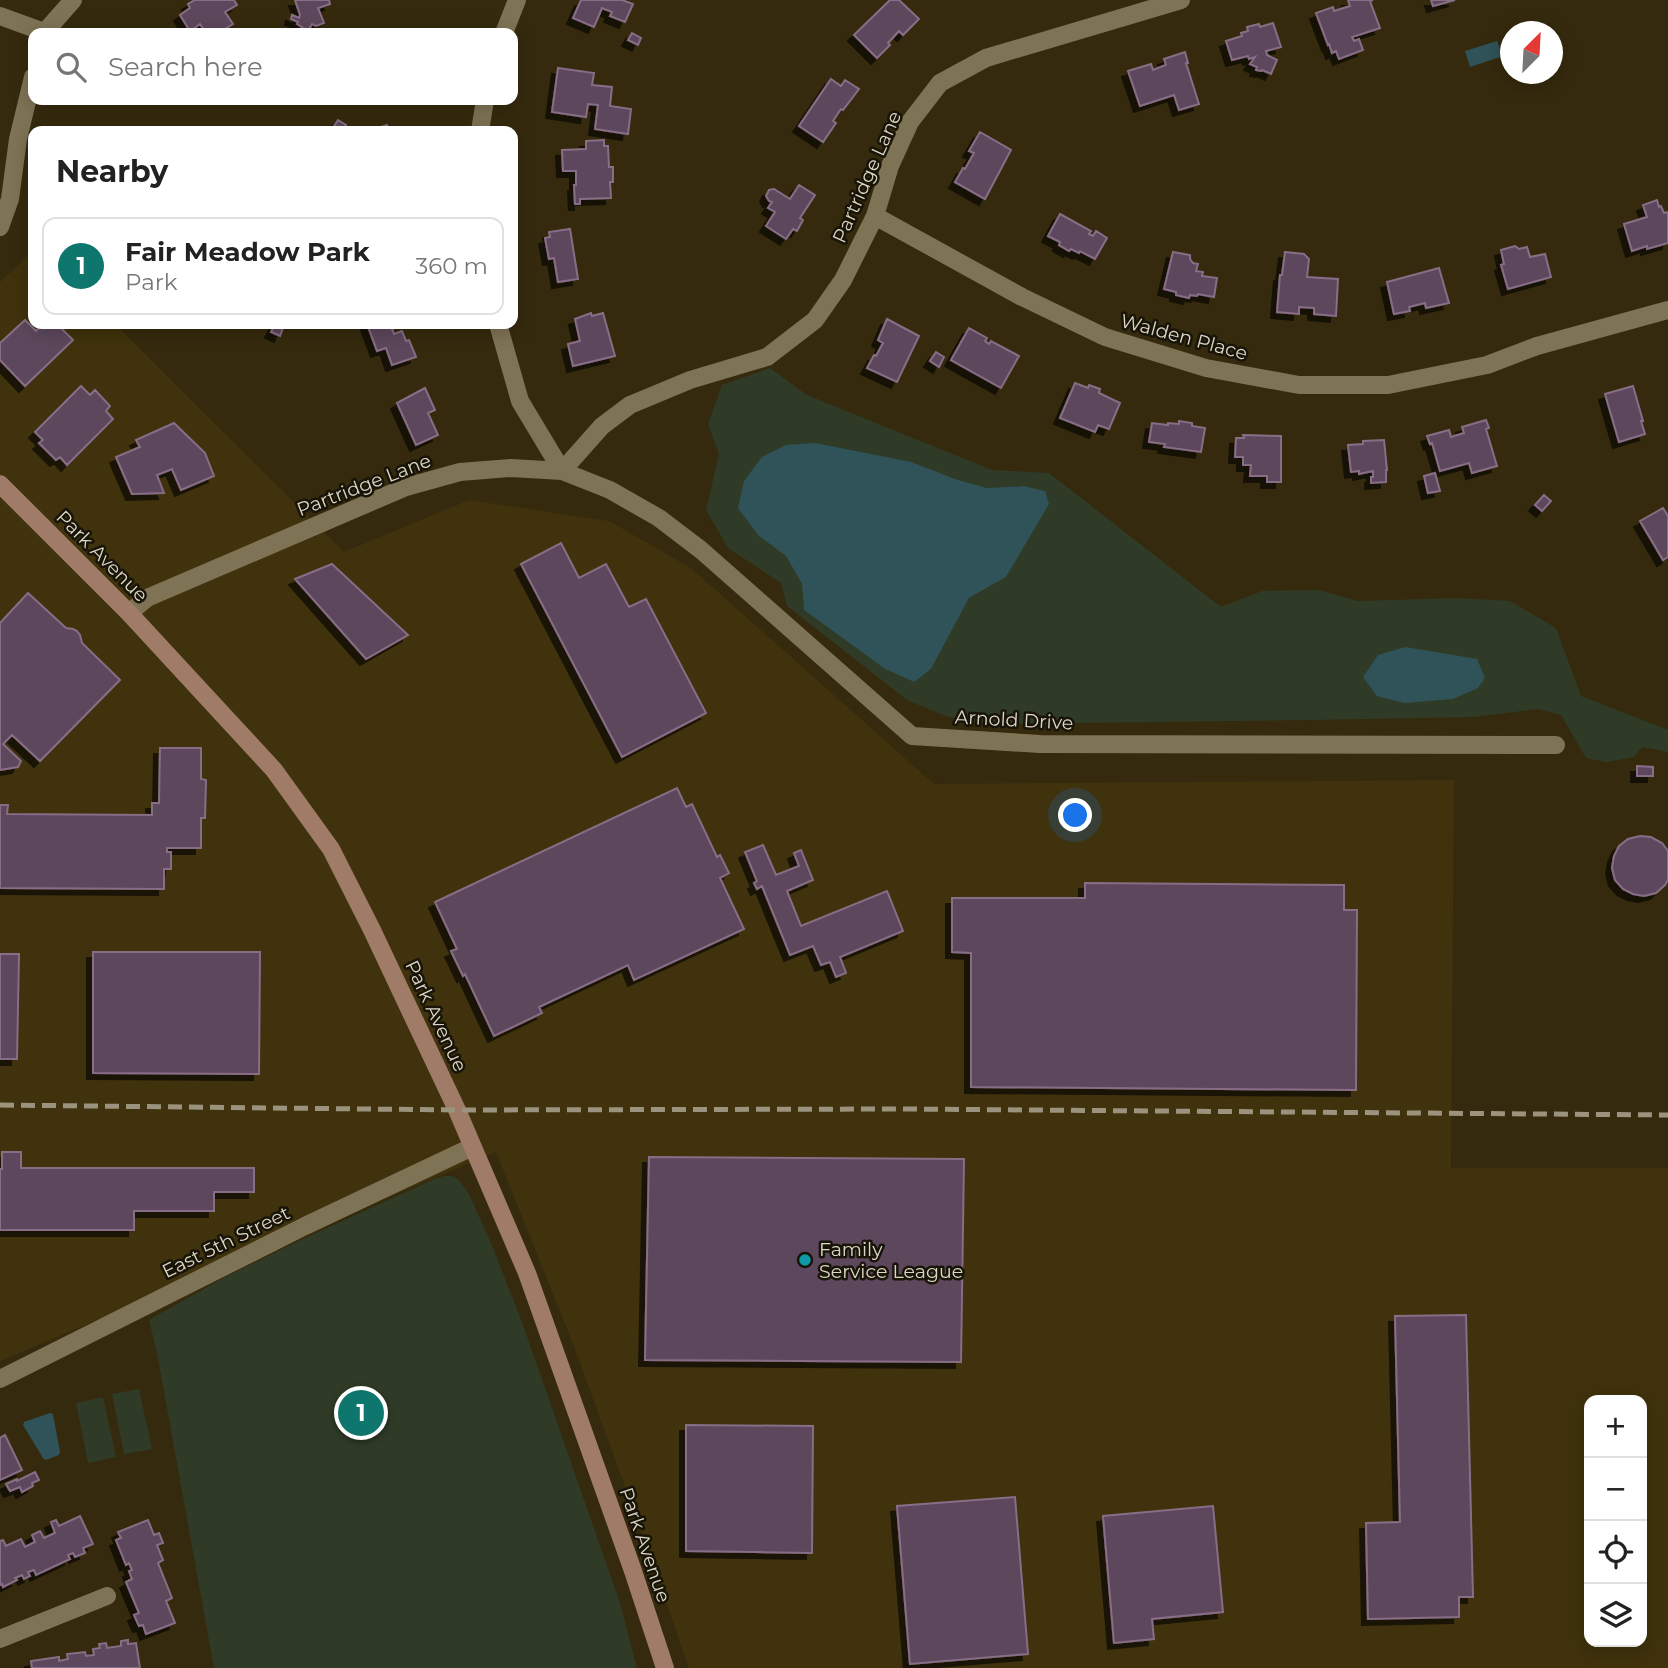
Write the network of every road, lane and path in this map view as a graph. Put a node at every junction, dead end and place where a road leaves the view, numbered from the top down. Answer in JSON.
{"nodes":[{"id":1,"x":73,"y":0,"type":"edge"},
{"id":2,"x":517,"y":0,"type":"edge"},
{"id":3,"x":1181,"y":0,"type":"edge"},
{"id":4,"x":0,"y":16,"type":"edge"},
{"id":5,"x":31,"y":28,"type":"edge"},
{"id":6,"x":48,"y":28,"type":"edge"},
{"id":7,"x":506,"y":28,"type":"edge"},
{"id":8,"x":28,"y":98,"type":"edge"},
{"id":9,"x":484,"y":105,"type":"edge"},
{"id":10,"x":481,"y":126,"type":"edge"},
{"id":11,"x":876,"y":216,"type":"junction"},
{"id":12,"x":0,"y":227,"type":"edge"},
{"id":13,"x":1668,"y":310,"type":"edge"},
{"id":14,"x":499,"y":329,"type":"edge"},
{"id":15,"x":562,"y":471,"type":"junction"},
{"id":16,"x":0,"y":484,"type":"edge"},
{"id":17,"x":129,"y":613,"type":"junction"},
{"id":18,"x":1556,"y":745,"type":"dead end"},
{"id":19,"x":472,"y":1147,"type":"junction"},
{"id":20,"x":0,"y":1379,"type":"edge"},
{"id":21,"x":107,"y":1595,"type":"dead end"},
{"id":22,"x":0,"y":1639,"type":"edge"},
{"id":23,"x":665,"y":1668,"type":"edge"}],
"edges":[{"from":1,"to":6,"type":"street"},
{"from":2,"to":7,"type":"street"},
{"from":3,"to":11,"type":"street","name":"Partridge Lane"},
{"from":4,"to":5,"type":"street"},
{"from":8,"to":12,"type":"street"},
{"from":9,"to":10,"type":"street"},
{"from":11,"to":13,"type":"street","name":"Walden Place"},
{"from":11,"to":15,"type":"street","name":"Partridge Lane"},
{"from":14,"to":15,"type":"street"},
{"from":15,"to":17,"type":"street","name":"Partridge Lane"},
{"from":15,"to":18,"type":"street","name":"Arnold Drive"},
{"from":16,"to":17,"type":"main road","name":"Park Avenue"},
{"from":17,"to":19,"type":"main road","name":"Park Avenue"},
{"from":19,"to":20,"type":"street","name":"East 5th Street"},
{"from":19,"to":23,"type":"main road","name":"Park Avenue"},
{"from":21,"to":22,"type":"street"}]}
